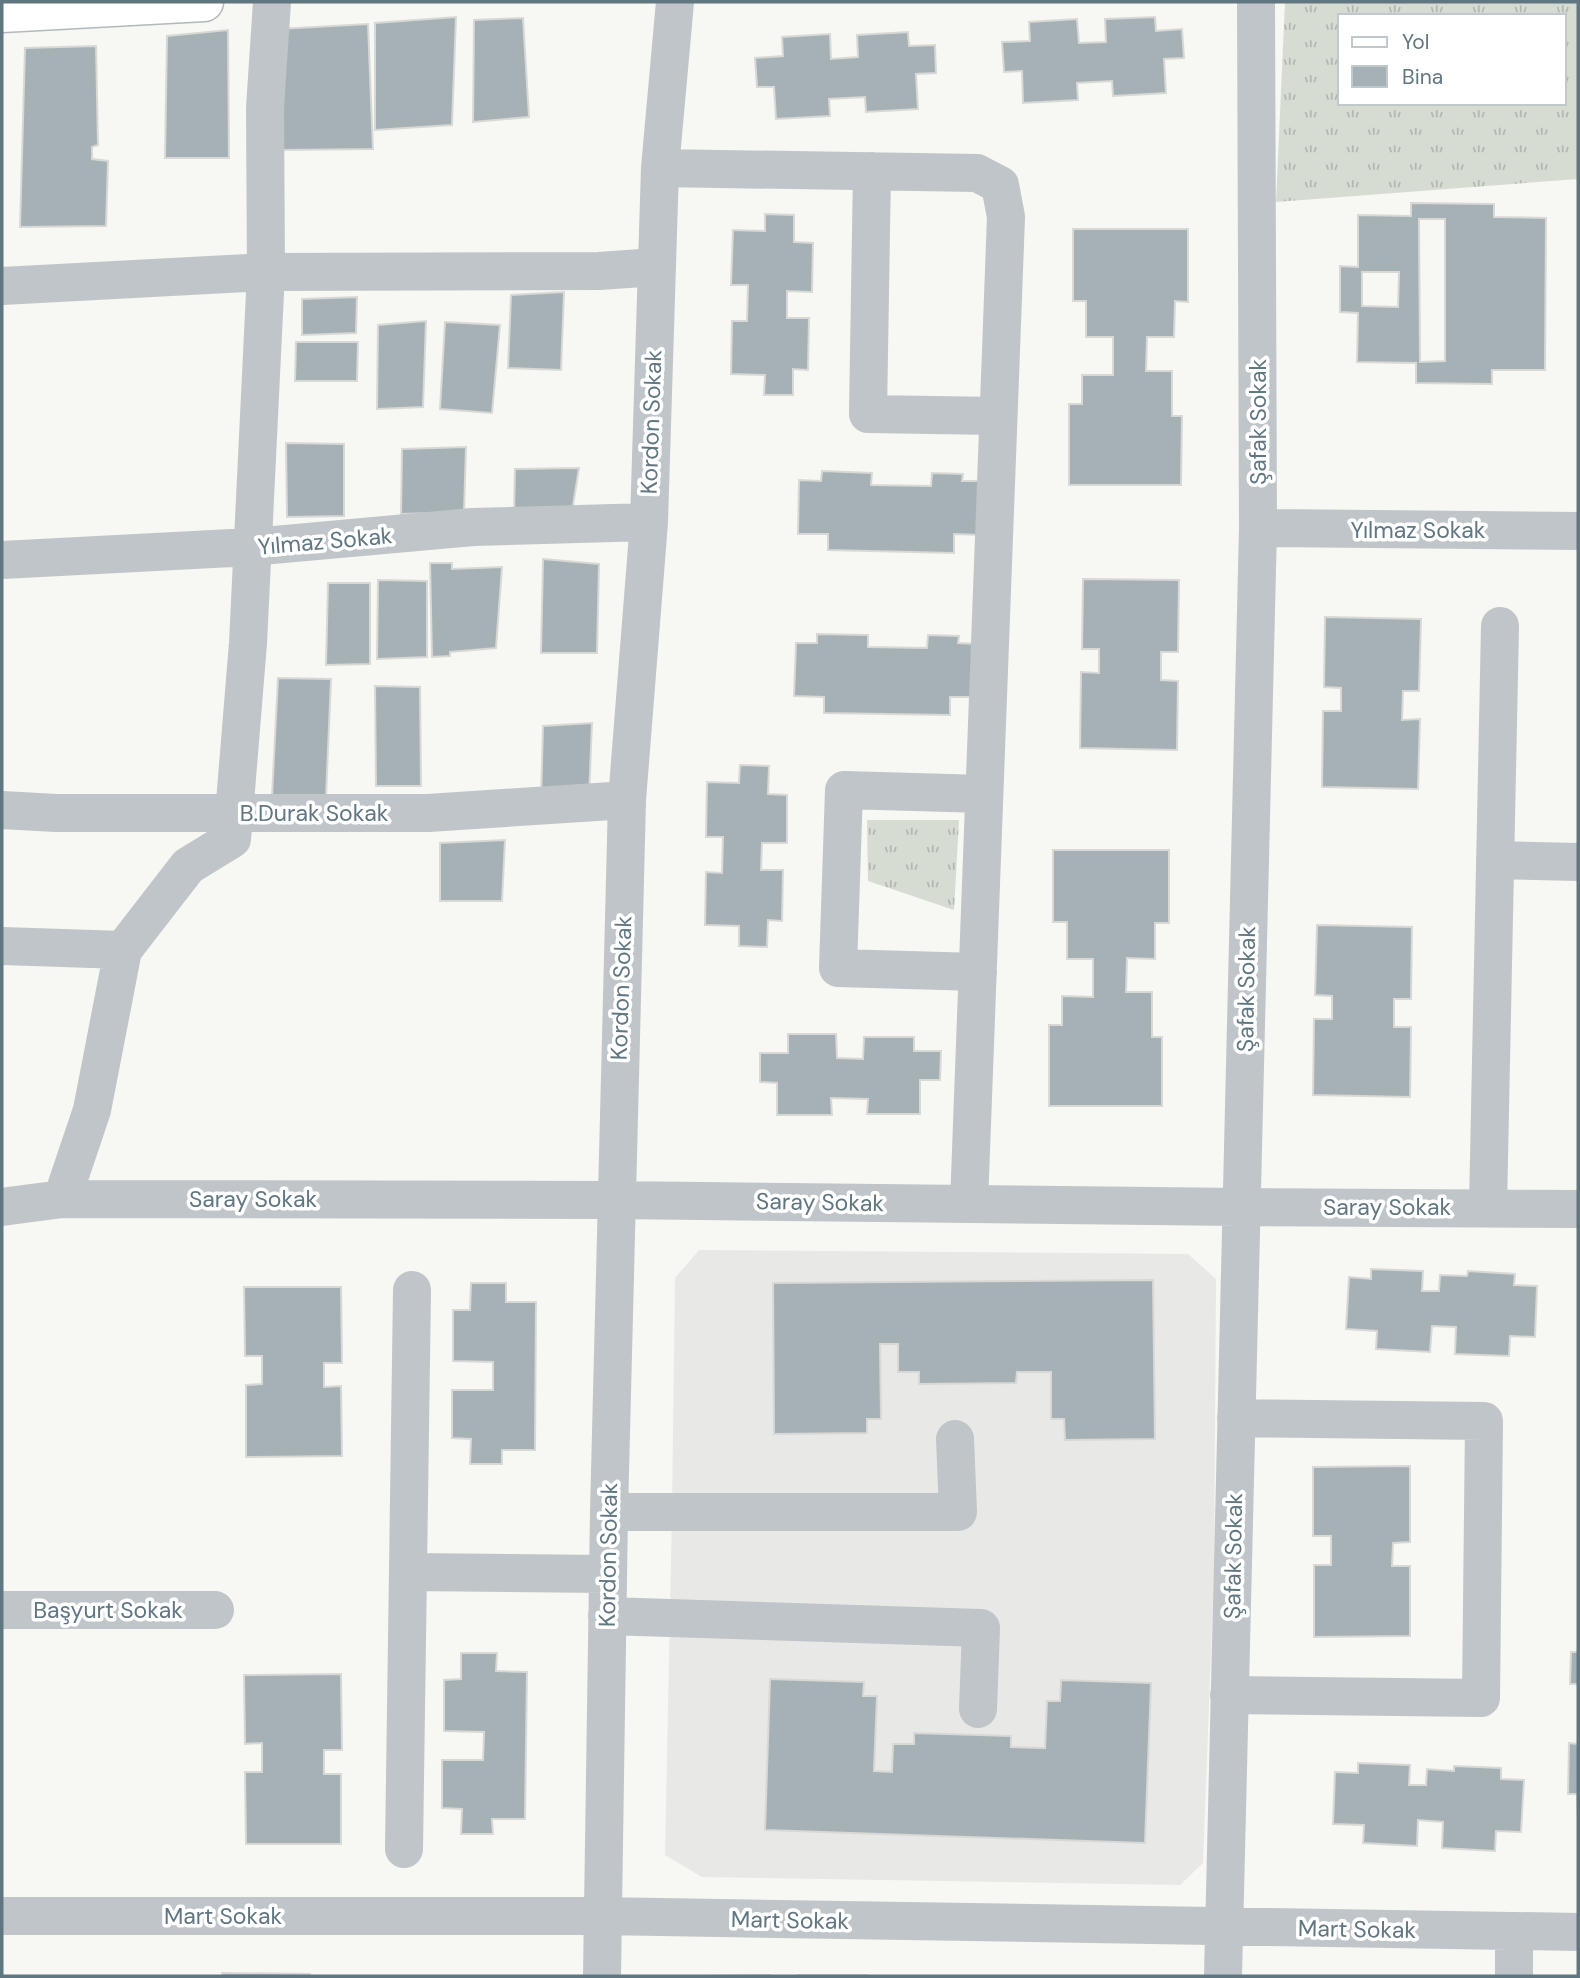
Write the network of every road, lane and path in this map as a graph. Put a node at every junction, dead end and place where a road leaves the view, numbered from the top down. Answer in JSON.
{"nodes":[{"id":1,"x":204,"y":2,"type":"edge"},
{"id":2,"x":272,"y":2,"type":"edge"},
{"id":3,"x":675,"y":2,"type":"edge"},
{"id":4,"x":1256,"y":2,"type":"edge"},
{"id":5,"x":2,"y":13,"type":"edge"},
{"id":6,"x":660,"y":168,"type":"junction"},
{"id":7,"x":872,"y":172,"type":"junction"},
{"id":8,"x":656,"y":267,"type":"junction"},
{"id":9,"x":266,"y":272,"type":"junction"},
{"id":10,"x":2,"y":285,"type":"edge"},
{"id":11,"x":998,"y":416,"type":"junction"},
{"id":12,"x":649,"y":522,"type":"junction"},
{"id":13,"x":1258,"y":528,"type":"junction"},
{"id":14,"x":1578,"y":531,"type":"edge"},
{"id":15,"x":251,"y":547,"type":"junction"},
{"id":16,"x":2,"y":560,"type":"edge"},
{"id":17,"x":1500,"y":626,"type":"dead end"},
{"id":18,"x":984,"y":794,"type":"junction"},
{"id":19,"x":627,"y":800,"type":"junction"},
{"id":20,"x":2,"y":810,"type":"edge"},
{"id":21,"x":234,"y":813,"type":"junction"},
{"id":22,"x":1495,"y":860,"type":"junction"},
{"id":23,"x":1578,"y":862,"type":"edge"},
{"id":24,"x":2,"y":946,"type":"edge"},
{"id":25,"x":123,"y":950,"type":"junction"},
{"id":26,"x":978,"y":972,"type":"junction"},
{"id":27,"x":62,"y":1199,"type":"junction"},
{"id":28,"x":615,"y":1200,"type":"junction"},
{"id":29,"x":969,"y":1204,"type":"junction"},
{"id":30,"x":2,"y":1207,"type":"edge"},
{"id":31,"x":1488,"y":1207,"type":"junction"},
{"id":32,"x":1241,"y":1208,"type":"junction"},
{"id":33,"x":1578,"y":1209,"type":"edge"},
{"id":34,"x":412,"y":1290,"type":"dead end"},
{"id":35,"x":1236,"y":1418,"type":"junction"},
{"id":36,"x":955,"y":1439,"type":"dead end"},
{"id":37,"x":608,"y":1512,"type":"junction"},
{"id":38,"x":409,"y":1572,"type":"junction"},
{"id":39,"x":607,"y":1574,"type":"junction"},
{"id":40,"x":2,"y":1610,"type":"edge"},
{"id":41,"x":215,"y":1610,"type":"dead end"},
{"id":42,"x":607,"y":1616,"type":"junction"},
{"id":43,"x":1229,"y":1695,"type":"junction"},
{"id":44,"x":978,"y":1709,"type":"dead end"},
{"id":45,"x":404,"y":1849,"type":"dead end"},
{"id":46,"x":2,"y":1916,"type":"edge"},
{"id":47,"x":601,"y":1916,"type":"junction"},
{"id":48,"x":1224,"y":1927,"type":"junction"},
{"id":49,"x":1514,"y":1931,"type":"junction"},
{"id":50,"x":1578,"y":1932,"type":"edge"},
{"id":51,"x":602,"y":1976,"type":"edge"},
{"id":52,"x":1223,"y":1976,"type":"edge"},
{"id":53,"x":1514,"y":1976,"type":"edge"}],
"edges":[{"from":1,"to":5,"type":"main road"},
{"from":2,"to":9,"type":"street"},
{"from":3,"to":6,"type":"street","name":"Kordon Sokak"},
{"from":4,"to":13,"type":"street","name":"Şafak Sokak"},
{"from":6,"to":7,"type":"street"},
{"from":6,"to":8,"type":"street","name":"Kordon Sokak"},
{"from":7,"to":11,"type":"street"},
{"from":7,"to":11,"type":"street"},
{"from":8,"to":9,"type":"street"},
{"from":8,"to":12,"type":"street","name":"Kordon Sokak"},
{"from":9,"to":10,"type":"street"},
{"from":9,"to":15,"type":"street"},
{"from":11,"to":18,"type":"street"},
{"from":12,"to":15,"type":"street","name":"Yılmaz Sokak"},
{"from":12,"to":19,"type":"street","name":"Kordon Sokak"},
{"from":13,"to":14,"type":"street","name":"Yılmaz Sokak"},
{"from":13,"to":32,"type":"street","name":"Şafak Sokak"},
{"from":15,"to":16,"type":"street","name":"Yılmaz Sokak"},
{"from":15,"to":21,"type":"street"},
{"from":17,"to":22,"type":"street"},
{"from":18,"to":26,"type":"street"},
{"from":18,"to":26,"type":"street"},
{"from":19,"to":21,"type":"street","name":"B.Durak Sokak"},
{"from":19,"to":28,"type":"street","name":"Kordon Sokak"},
{"from":20,"to":21,"type":"street","name":"B.Durak Sokak"},
{"from":21,"to":25,"type":"street"},
{"from":22,"to":23,"type":"street"},
{"from":22,"to":31,"type":"street"},
{"from":24,"to":25,"type":"street"},
{"from":25,"to":27,"type":"street"},
{"from":26,"to":29,"type":"street"},
{"from":27,"to":28,"type":"street","name":"Saray Sokak"},
{"from":27,"to":30,"type":"street","name":"Saray Sokak"},
{"from":28,"to":29,"type":"street","name":"Saray Sokak"},
{"from":28,"to":37,"type":"street","name":"Kordon Sokak"},
{"from":29,"to":32,"type":"street","name":"Saray Sokak"},
{"from":31,"to":32,"type":"street","name":"Saray Sokak"},
{"from":31,"to":33,"type":"street","name":"Saray Sokak"},
{"from":32,"to":35,"type":"street","name":"Şafak Sokak"},
{"from":34,"to":38,"type":"street"},
{"from":35,"to":43,"type":"street","name":"Şafak Sokak"},
{"from":35,"to":43,"type":"street"},
{"from":36,"to":37,"type":"street"},
{"from":37,"to":39,"type":"street","name":"Kordon Sokak"},
{"from":38,"to":39,"type":"street"},
{"from":38,"to":45,"type":"street"},
{"from":39,"to":42,"type":"street","name":"Kordon Sokak"},
{"from":40,"to":41,"type":"street","name":"Başyurt Sokak"},
{"from":42,"to":44,"type":"street"},
{"from":42,"to":47,"type":"street","name":"Kordon Sokak"},
{"from":43,"to":48,"type":"street","name":"Şafak Sokak"},
{"from":46,"to":47,"type":"street","name":"Mart Sokak"},
{"from":47,"to":48,"type":"street","name":"Mart Sokak"},
{"from":47,"to":51,"type":"street","name":"Kordon Sokak"},
{"from":48,"to":49,"type":"street","name":"Mart Sokak"},
{"from":48,"to":52,"type":"street","name":"Şafak Sokak"},
{"from":49,"to":50,"type":"street","name":"Mart Sokak"},
{"from":49,"to":53,"type":"street"}]}
